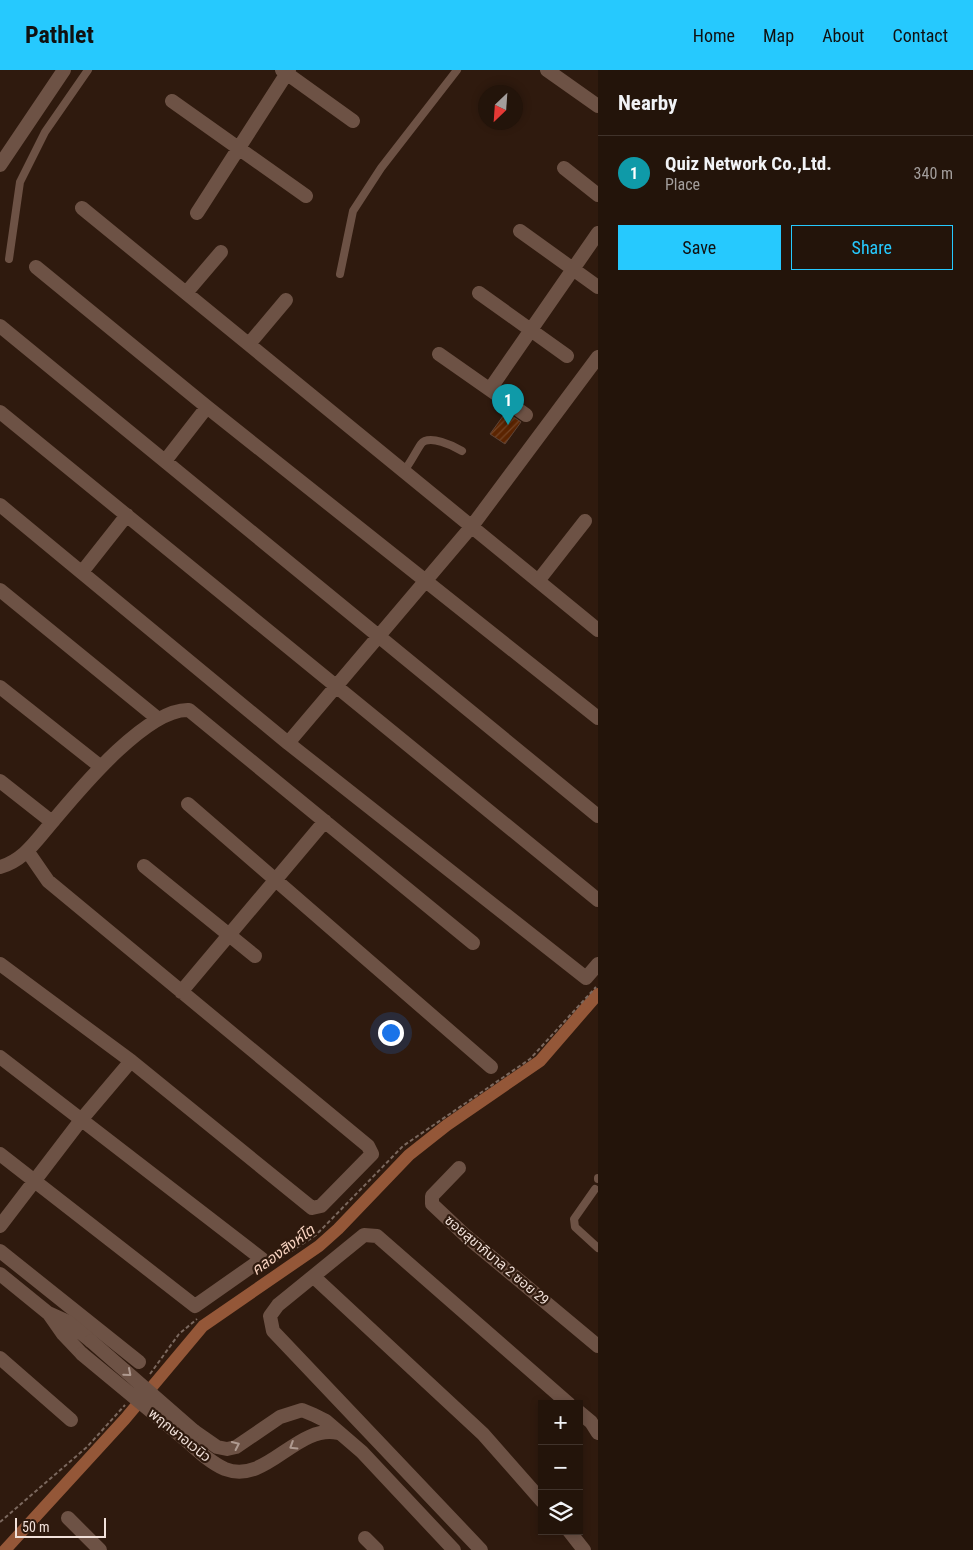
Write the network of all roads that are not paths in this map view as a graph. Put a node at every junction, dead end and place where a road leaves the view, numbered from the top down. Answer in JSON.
{"nodes":[{"id":1,"x":64,"y":70,"type":"edge"},
{"id":2,"x":88,"y":70,"type":"edge"},
{"id":3,"x":457,"y":70,"type":"edge"},
{"id":4,"x":547,"y":70,"type":"edge"},
{"id":5,"x":286,"y":71,"type":"edge"},
{"id":6,"x":172,"y":101,"type":"dead end"},
{"id":7,"x":598,"y":106,"type":"edge"},
{"id":8,"x":353,"y":121,"type":"dead end"},
{"id":9,"x":238,"y":149,"type":"junction"},
{"id":10,"x":0,"y":165,"type":"edge"},
{"id":11,"x":564,"y":168,"type":"dead end"},
{"id":12,"x":598,"y":195,"type":"edge"},
{"id":13,"x":306,"y":196,"type":"dead end"},
{"id":14,"x":82,"y":208,"type":"dead end"},
{"id":15,"x":196,"y":213,"type":"dead end"},
{"id":16,"x":520,"y":231,"type":"dead end"},
{"id":17,"x":598,"y":233,"type":"edge"},
{"id":18,"x":221,"y":252,"type":"dead end"},
{"id":19,"x":9,"y":259,"type":"dead end"},
{"id":20,"x":36,"y":267,"type":"dead end"},
{"id":21,"x":574,"y":268,"type":"junction"},
{"id":22,"x":340,"y":274,"type":"dead end"},
{"id":23,"x":598,"y":287,"type":"edge"},
{"id":24,"x":186,"y":293,"type":"junction"},
{"id":25,"x":479,"y":293,"type":"dead end"},
{"id":26,"x":286,"y":300,"type":"dead end"},
{"id":27,"x":0,"y":326,"type":"edge"},
{"id":28,"x":531,"y":328,"type":"junction"},
{"id":29,"x":249,"y":344,"type":"junction"},
{"id":30,"x":439,"y":354,"type":"dead end"},
{"id":31,"x":567,"y":356,"type":"dead end"},
{"id":32,"x":598,"y":357,"type":"edge"},
{"id":33,"x":490,"y":389,"type":"junction"},
{"id":34,"x":207,"y":407,"type":"junction"},
{"id":35,"x":0,"y":412,"type":"edge"},
{"id":36,"x":526,"y":415,"type":"dead end"},
{"id":37,"x":462,"y":451,"type":"dead end"},
{"id":38,"x":165,"y":462,"type":"junction"},
{"id":39,"x":404,"y":470,"type":"junction"},
{"id":40,"x":0,"y":506,"type":"edge"},
{"id":41,"x":127,"y":515,"type":"junction"},
{"id":42,"x":586,"y":521,"type":"dead end"},
{"id":43,"x":472,"y":526,"type":"junction"},
{"id":44,"x":82,"y":572,"type":"junction"},
{"id":45,"x":425,"y":581,"type":"junction"},
{"id":46,"x":538,"y":581,"type":"junction"},
{"id":47,"x":0,"y":590,"type":"edge"},
{"id":48,"x":598,"y":630,"type":"edge"},
{"id":49,"x":378,"y":637,"type":"junction"},
{"id":50,"x":336,"y":685,"type":"junction"},
{"id":51,"x":0,"y":687,"type":"edge"},
{"id":52,"x":157,"y":718,"type":"junction"},
{"id":53,"x":598,"y":718,"type":"edge"},
{"id":54,"x":288,"y":743,"type":"junction"},
{"id":55,"x":101,"y":767,"type":"junction"},
{"id":56,"x":0,"y":781,"type":"edge"},
{"id":57,"x":188,"y":804,"type":"dead end"},
{"id":58,"x":598,"y":816,"type":"edge"},
{"id":59,"x":325,"y":821,"type":"junction"},
{"id":60,"x":52,"y":822,"type":"junction"},
{"id":61,"x":28,"y":852,"type":"junction"},
{"id":62,"x":144,"y":866,"type":"dead end"},
{"id":63,"x":0,"y":867,"type":"edge"},
{"id":64,"x":276,"y":878,"type":"junction"},
{"id":65,"x":598,"y":900,"type":"edge"},
{"id":66,"x":228,"y":935,"type":"junction"},
{"id":67,"x":473,"y":943,"type":"dead end"},
{"id":68,"x":255,"y":956,"type":"dead end"},
{"id":69,"x":0,"y":964,"type":"edge"},
{"id":70,"x":598,"y":964,"type":"edge"},
{"id":71,"x":181,"y":992,"type":"junction"},
{"id":72,"x":0,"y":1057,"type":"edge"},
{"id":73,"x":131,"y":1060,"type":"junction"},
{"id":74,"x":491,"y":1067,"type":"dead end"},
{"id":75,"x":82,"y":1120,"type":"junction"},
{"id":76,"x":0,"y":1154,"type":"edge"},
{"id":77,"x":459,"y":1168,"type":"dead end"},
{"id":78,"x":33,"y":1181,"type":"junction"},
{"id":79,"x":595,"y":1189,"type":"dead end"},
{"id":80,"x":0,"y":1226,"type":"edge"},
{"id":81,"x":598,"y":1248,"type":"edge"},
{"id":82,"x":0,"y":1251,"type":"edge"},
{"id":83,"x":0,"y":1274,"type":"edge"},
{"id":84,"x":314,"y":1277,"type":"junction"},
{"id":85,"x":48,"y":1313,"type":"junction"},
{"id":86,"x":598,"y":1346,"type":"edge"},
{"id":87,"x":0,"y":1358,"type":"edge"},
{"id":88,"x":139,"y":1362,"type":"dead end"},
{"id":89,"x":564,"y":1400,"type":"edge"},
{"id":90,"x":583,"y":1415,"type":"edge"},
{"id":91,"x":71,"y":1420,"type":"dead end"},
{"id":92,"x":338,"y":1433,"type":"junction"},
{"id":93,"x":598,"y":1434,"type":"edge"},
{"id":94,"x":191,"y":1436,"type":"junction"},
{"id":95,"x":538,"y":1496,"type":"edge"},
{"id":96,"x":68,"y":1518,"type":"dead end"},
{"id":97,"x":571,"y":1535,"type":"edge"},
{"id":98,"x":365,"y":1538,"type":"dead end"},
{"id":99,"x":100,"y":1550,"type":"edge"},
{"id":100,"x":377,"y":1550,"type":"edge"},
{"id":101,"x":454,"y":1550,"type":"edge"},
{"id":102,"x":481,"y":1550,"type":"edge"},
{"id":103,"x":584,"y":1550,"type":"edge"}],
"edges":[{"from":1,"to":10,"type":"street"},
{"from":2,"to":19,"type":"lane"},
{"from":3,"to":22,"type":"lane"},
{"from":4,"to":7,"type":"street"},
{"from":5,"to":8,"type":"street"},
{"from":5,"to":9,"type":"street"},
{"from":6,"to":9,"type":"street"},
{"from":9,"to":13,"type":"street"},
{"from":9,"to":15,"type":"street"},
{"from":11,"to":12,"type":"street"},
{"from":14,"to":24,"type":"street"},
{"from":16,"to":21,"type":"street"},
{"from":17,"to":21,"type":"street"},
{"from":18,"to":24,"type":"street"},
{"from":20,"to":34,"type":"street"},
{"from":21,"to":23,"type":"street"},
{"from":21,"to":28,"type":"street"},
{"from":24,"to":29,"type":"street"},
{"from":25,"to":28,"type":"street"},
{"from":26,"to":29,"type":"street"},
{"from":27,"to":38,"type":"street"},
{"from":28,"to":31,"type":"street"},
{"from":28,"to":33,"type":"street"},
{"from":29,"to":39,"type":"street"},
{"from":30,"to":33,"type":"street"},
{"from":32,"to":43,"type":"street"},
{"from":33,"to":36,"type":"street"},
{"from":34,"to":38,"type":"street"},
{"from":34,"to":45,"type":"street"},
{"from":35,"to":41,"type":"street"},
{"from":37,"to":39,"type":"lane"},
{"from":38,"to":49,"type":"street"},
{"from":39,"to":43,"type":"street"},
{"from":40,"to":44,"type":"street"},
{"from":41,"to":44,"type":"street"},
{"from":41,"to":50,"type":"street"},
{"from":42,"to":46,"type":"street"},
{"from":43,"to":45,"type":"street"},
{"from":43,"to":46,"type":"street"},
{"from":44,"to":54,"type":"street"},
{"from":45,"to":49,"type":"street"},
{"from":45,"to":53,"type":"street"},
{"from":46,"to":48,"type":"street"},
{"from":47,"to":52,"type":"street"},
{"from":49,"to":50,"type":"street"},
{"from":49,"to":58,"type":"street"},
{"from":50,"to":54,"type":"street"},
{"from":50,"to":65,"type":"street"},
{"from":51,"to":55,"type":"street"},
{"from":52,"to":55,"type":"street"},
{"from":52,"to":59,"type":"street"},
{"from":54,"to":70,"type":"street"},
{"from":55,"to":60,"type":"street"},
{"from":56,"to":60,"type":"street"},
{"from":57,"to":64,"type":"street"},
{"from":59,"to":64,"type":"street"},
{"from":59,"to":67,"type":"street"},
{"from":60,"to":61,"type":"street"},
{"from":61,"to":63,"type":"street"},
{"from":61,"to":71,"type":"street"},
{"from":62,"to":66,"type":"street"},
{"from":64,"to":66,"type":"street"},
{"from":64,"to":74,"type":"street"},
{"from":66,"to":68,"type":"street"},
{"from":66,"to":71,"type":"street"},
{"from":69,"to":73,"type":"street"},
{"from":71,"to":73,"type":"street"},
{"from":72,"to":75,"type":"street"},
{"from":73,"to":75,"type":"street"},
{"from":75,"to":78,"type":"street"},
{"from":75,"to":78,"type":"street"},
{"from":76,"to":78,"type":"street"},
{"from":77,"to":86,"type":"street","name":"ซอยสุขาภิบาล 2 ซอย 29"},
{"from":78,"to":80,"type":"street"},
{"from":79,"to":81,"type":"lane"},
{"from":82,"to":88,"type":"street"},
{"from":83,"to":85,"type":"street","name":"พฤกษาอเวนิว"},
{"from":84,"to":89,"type":"street"},
{"from":84,"to":95,"type":"street"},
{"from":84,"to":102,"type":"street"},
{"from":85,"to":94,"type":"street","name":"พฤกษาอเวนิว","one_way":true,"bridge":true},
{"from":85,"to":94,"type":"street","name":"พฤกษาอเวนิว","bridge":true},
{"from":87,"to":91,"type":"street"},
{"from":90,"to":93,"type":"street"},
{"from":94,"to":92,"type":"street","name":"พฤกษาอเวนิว","one_way":true},
{"from":92,"to":94,"type":"street","name":"พฤกษาอเวนิว","one_way":true},
{"from":92,"to":101,"type":"street","name":"พฤกษาอเวนิว"},
{"from":96,"to":99,"type":"street"},
{"from":97,"to":103,"type":"street"},
{"from":98,"to":100,"type":"street"}]}
